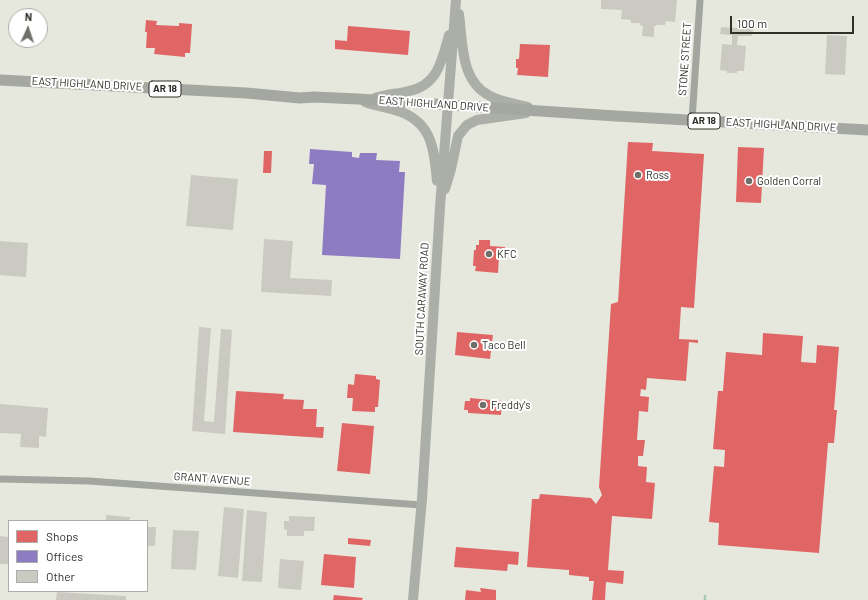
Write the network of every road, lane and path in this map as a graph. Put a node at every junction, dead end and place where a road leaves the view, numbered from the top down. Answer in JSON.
{"nodes":[{"id":1,"x":456,"y":0,"type":"edge"},
{"id":2,"x":700,"y":0,"type":"edge"},
{"id":3,"x":0,"y":80,"type":"edge"},
{"id":4,"x":364,"y":100,"type":"junction"},
{"id":5,"x":448,"y":105,"type":"junction"},
{"id":6,"x":540,"y":110,"type":"junction"},
{"id":7,"x":692,"y":120,"type":"junction"},
{"id":8,"x":868,"y":130,"type":"edge"},
{"id":9,"x":440,"y":207,"type":"junction"},
{"id":10,"x":0,"y":479,"type":"edge"},
{"id":11,"x":421,"y":505,"type":"junction"},
{"id":12,"x":413,"y":600,"type":"edge"}],
"edges":[{"from":1,"to":4,"type":"main road"},
{"from":1,"to":5,"type":"main road","name":"SOUTH CARAWAY ROAD"},
{"from":1,"to":6,"type":"main road"},
{"from":2,"to":7,"type":"street","name":"STONE STREET"},
{"from":3,"to":4,"type":"main road","name":"EAST HIGHLAND DRIVE","number":"AR 18"},
{"from":4,"to":5,"type":"main road","name":"EAST HIGHLAND DRIVE","number":"AR 18"},
{"from":4,"to":9,"type":"main road"},
{"from":5,"to":6,"type":"main road","name":"EAST HIGHLAND DRIVE","number":"AR 18"},
{"from":5,"to":9,"type":"main road","name":"SOUTH CARAWAY ROAD"},
{"from":6,"to":7,"type":"main road","name":"EAST HIGHLAND DRIVE","number":"AR 18"},
{"from":6,"to":9,"type":"main road"},
{"from":7,"to":8,"type":"main road","name":"EAST HIGHLAND DRIVE","number":"AR 18"},
{"from":9,"to":11,"type":"main road","name":"SOUTH CARAWAY ROAD"},
{"from":10,"to":11,"type":"street","name":"GRANT AVENUE"},
{"from":11,"to":12,"type":"main road","name":"SOUTH CARAWAY ROAD"}]}
